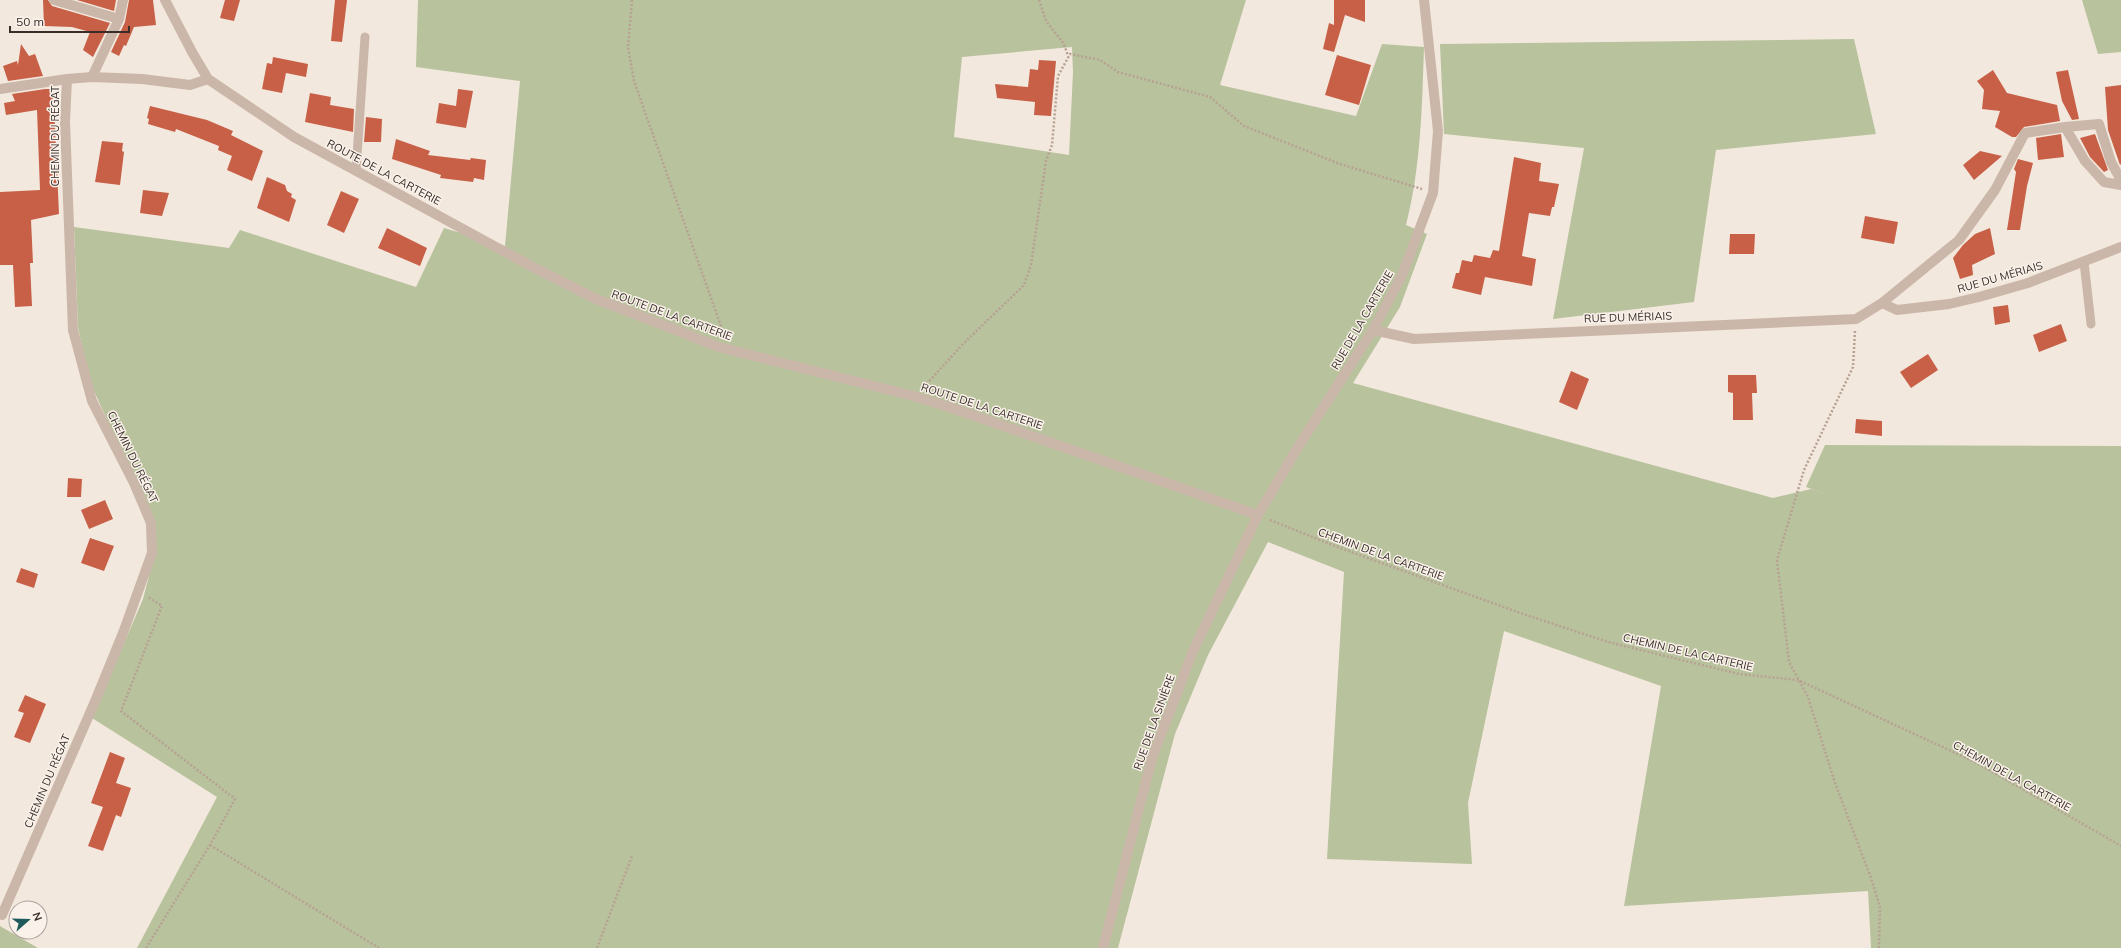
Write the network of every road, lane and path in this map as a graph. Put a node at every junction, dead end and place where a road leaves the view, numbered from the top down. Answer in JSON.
{"nodes":[{"id":1,"x":54,"y":0,"type":"edge"},
{"id":2,"x":123,"y":0,"type":"edge"},
{"id":3,"x":165,"y":0,"type":"edge"},
{"id":4,"x":632,"y":0,"type":"edge"},
{"id":5,"x":1039,"y":0,"type":"edge"},
{"id":6,"x":1424,"y":0,"type":"edge"},
{"id":7,"x":119,"y":19,"type":"junction"},
{"id":8,"x":365,"y":37,"type":"dead end"},
{"id":9,"x":1068,"y":57,"type":"junction"},
{"id":10,"x":92,"y":77,"type":"junction"},
{"id":11,"x":67,"y":79,"type":"junction"},
{"id":12,"x":208,"y":79,"type":"junction"},
{"id":13,"x":0,"y":89,"type":"edge"},
{"id":14,"x":2065,"y":127,"type":"junction"},
{"id":15,"x":356,"y":171,"type":"junction"},
{"id":16,"x":2121,"y":180,"type":"edge"},
{"id":17,"x":2121,"y":185,"type":"edge"},
{"id":18,"x":1433,"y":193,"type":"junction"},
{"id":19,"x":2121,"y":247,"type":"edge"},
{"id":20,"x":2084,"y":262,"type":"junction"},
{"id":21,"x":1882,"y":303,"type":"junction"},
{"id":22,"x":1856,"y":318,"type":"junction"},
{"id":23,"x":2091,"y":324,"type":"dead end"},
{"id":24,"x":1373,"y":330,"type":"junction"},
{"id":25,"x":719,"y":347,"type":"junction"},
{"id":26,"x":910,"y":395,"type":"junction"},
{"id":27,"x":1258,"y":515,"type":"junction"},
{"id":28,"x":138,"y":591,"type":"junction"},
{"id":29,"x":1798,"y":680,"type":"junction"},
{"id":30,"x":210,"y":845,"type":"junction"},
{"id":31,"x":2121,"y":846,"type":"edge"},
{"id":32,"x":632,"y":856,"type":"dead end"},
{"id":33,"x":2,"y":915,"type":"dead end"},
{"id":34,"x":146,"y":948,"type":"edge"},
{"id":35,"x":379,"y":948,"type":"edge"},
{"id":36,"x":597,"y":948,"type":"edge"},
{"id":37,"x":1103,"y":948,"type":"edge"},
{"id":38,"x":1879,"y":948,"type":"edge"}],
"edges":[{"from":1,"to":7,"type":"street"},
{"from":2,"to":7,"type":"street"},
{"from":3,"to":12,"type":"street"},
{"from":4,"to":25,"type":"path"},
{"from":5,"to":9,"type":"path"},
{"from":6,"to":18,"type":"street","name":"RUE DE LA CARTERIE"},
{"from":7,"to":10,"type":"street"},
{"from":8,"to":15,"type":"lane"},
{"from":9,"to":18,"type":"path"},
{"from":9,"to":26,"type":"path"},
{"from":10,"to":11,"type":"street"},
{"from":10,"to":12,"type":"street"},
{"from":11,"to":13,"type":"street"},
{"from":11,"to":28,"type":"street","name":"CHEMIN DU RÉGAT"},
{"from":12,"to":15,"type":"street","name":"ROUTE DE LA CARTERIE"},
{"from":14,"to":16,"type":"street","name":"RUE DU MÉRIAIS"},
{"from":14,"to":17,"type":"street"},
{"from":14,"to":21,"type":"street","name":"RUE DU MÉRIAIS"},
{"from":15,"to":25,"type":"street","name":"ROUTE DE LA CARTERIE"},
{"from":18,"to":24,"type":"street","name":"RUE DE LA CARTERIE"},
{"from":19,"to":20,"type":"street","name":"RUE DU MÉRIAIS"},
{"from":20,"to":21,"type":"street","name":"RUE DU MÉRIAIS"},
{"from":20,"to":23,"type":"lane"},
{"from":21,"to":22,"type":"street","name":"RUE DU MÉRIAIS"},
{"from":22,"to":24,"type":"street","name":"RUE DU MÉRIAIS"},
{"from":22,"to":29,"type":"path"},
{"from":24,"to":27,"type":"street","name":"RUE DE LA CARTERIE"},
{"from":25,"to":26,"type":"street","name":"ROUTE DE LA CARTERIE"},
{"from":26,"to":27,"type":"street","name":"ROUTE DE LA CARTERIE"},
{"from":27,"to":29,"type":"path","name":"CHEMIN DE LA CARTERIE"},
{"from":27,"to":37,"type":"street","name":"RUE DE LA SINIÈRE"},
{"from":28,"to":30,"type":"path"},
{"from":28,"to":33,"type":"street","name":"CHEMIN DU RÉGAT"},
{"from":29,"to":31,"type":"path","name":"CHEMIN DE LA CARTERIE"},
{"from":29,"to":38,"type":"path"},
{"from":30,"to":34,"type":"path"},
{"from":30,"to":35,"type":"path"},
{"from":32,"to":36,"type":"path"}]}
